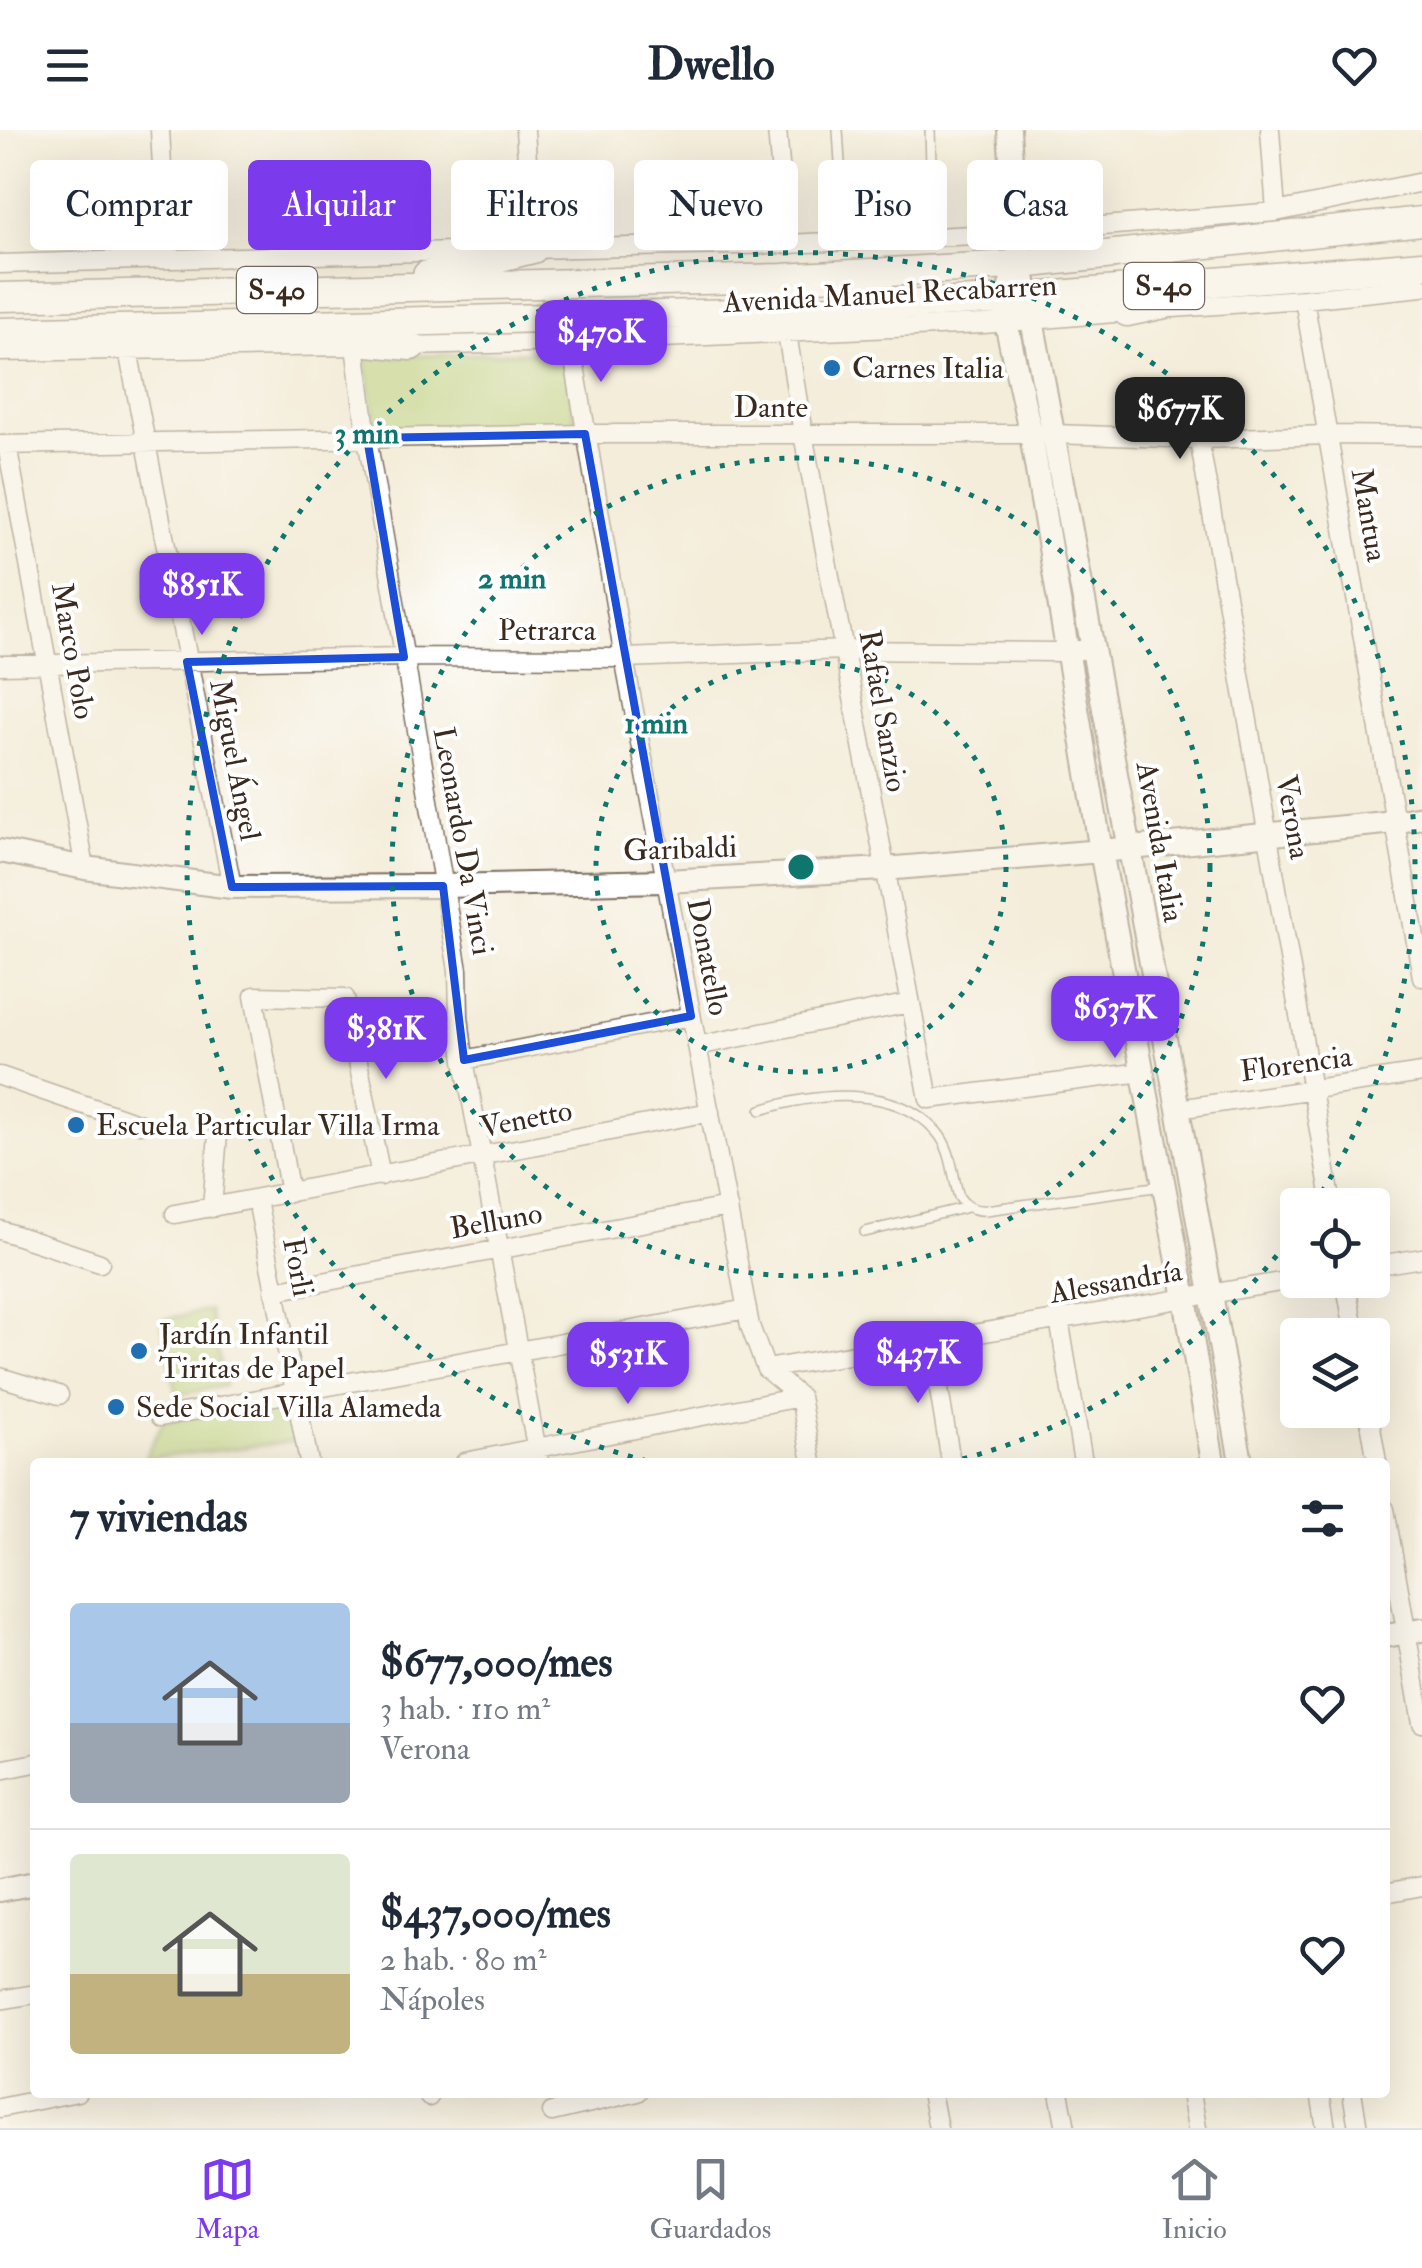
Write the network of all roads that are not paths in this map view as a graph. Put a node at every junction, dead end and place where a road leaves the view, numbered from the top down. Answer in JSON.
{"nodes":[{"id":1,"x":160,"y":130,"type":"edge"},
{"id":2,"x":525,"y":130,"type":"edge"},
{"id":3,"x":777,"y":130,"type":"edge"},
{"id":4,"x":838,"y":130,"type":"edge"},
{"id":5,"x":930,"y":130,"type":"edge"},
{"id":6,"x":1009,"y":130,"type":"edge"},
{"id":7,"x":1270,"y":130,"type":"edge"},
{"id":8,"x":527,"y":160,"type":"edge"},
{"id":9,"x":780,"y":160,"type":"edge"},
{"id":10,"x":839,"y":160,"type":"edge"},
{"id":11,"x":931,"y":160,"type":"edge"},
{"id":12,"x":1011,"y":160,"type":"edge"},
{"id":13,"x":1422,"y":182,"type":"edge"},
{"id":14,"x":1276,"y":212,"type":"junction"},
{"id":15,"x":1422,"y":221,"type":"edge"},
{"id":16,"x":1103,"y":226,"type":"edge"},
{"id":17,"x":492,"y":250,"type":"edge"},
{"id":18,"x":529,"y":250,"type":"edge"},
{"id":19,"x":1017,"y":250,"type":"edge"},
{"id":20,"x":166,"y":258,"type":"junction"},
{"id":21,"x":0,"y":264,"type":"edge"},
{"id":22,"x":1017,"y":265,"type":"junction"},
{"id":23,"x":1422,"y":265,"type":"edge"},
{"id":24,"x":378,"y":287,"type":"junction"},
{"id":25,"x":1302,"y":287,"type":"junction"},
{"id":26,"x":1422,"y":287,"type":"edge"},
{"id":27,"x":0,"y":297,"type":"edge"},
{"id":28,"x":1019,"y":310,"type":"junction"},
{"id":29,"x":1126,"y":312,"type":"joint"},
{"id":30,"x":210,"y":326,"type":"junction"},
{"id":31,"x":0,"y":332,"type":"edge"},
{"id":32,"x":787,"y":333,"type":"junction"},
{"id":33,"x":570,"y":342,"type":"junction"},
{"id":34,"x":354,"y":346,"type":"junction"},
{"id":35,"x":412,"y":346,"type":"junction"},
{"id":36,"x":128,"y":350,"type":"junction"},
{"id":37,"x":0,"y":352,"type":"edge"},
{"id":38,"x":586,"y":434,"type":"junction"},
{"id":39,"x":803,"y":434,"type":"junction"},
{"id":40,"x":1042,"y":435,"type":"junction"},
{"id":41,"x":1328,"y":435,"type":"junction"},
{"id":42,"x":1422,"y":436,"type":"edge"},
{"id":43,"x":367,"y":438,"type":"junction"},
{"id":44,"x":1200,"y":439,"type":"junction"},
{"id":45,"x":146,"y":442,"type":"junction"},
{"id":46,"x":4,"y":445,"type":"edge"},
{"id":47,"x":1094,"y":649,"type":"junction"},
{"id":48,"x":844,"y":650,"type":"junction"},
{"id":49,"x":1066,"y":652,"type":"junction"},
{"id":50,"x":404,"y":658,"type":"junction"},
{"id":51,"x":624,"y":658,"type":"junction"},
{"id":52,"x":187,"y":662,"type":"junction"},
{"id":53,"x":48,"y":664,"type":"junction"},
{"id":54,"x":0,"y":665,"type":"edge"},
{"id":55,"x":1422,"y":818,"type":"edge"},
{"id":56,"x":1395,"y":822,"type":"junction"},
{"id":57,"x":1268,"y":835,"type":"junction"},
{"id":58,"x":1131,"y":848,"type":"junction"},
{"id":59,"x":0,"y":851,"type":"edge"},
{"id":60,"x":1101,"y":851,"type":"junction"},
{"id":61,"x":85,"y":868,"type":"junction"},
{"id":62,"x":884,"y":869,"type":"junction"},
{"id":63,"x":666,"y":881,"type":"junction"},
{"id":64,"x":443,"y":886,"type":"junction"},
{"id":65,"x":232,"y":887,"type":"junction"},
{"id":66,"x":1422,"y":976,"type":"edge"},
{"id":67,"x":910,"y":1003,"type":"junction"},
{"id":68,"x":692,"y":1016,"type":"junction"},
{"id":69,"x":697,"y":1046,"type":"junction"},
{"id":70,"x":464,"y":1060,"type":"junction"},
{"id":71,"x":1143,"y":1072,"type":"junction"},
{"id":72,"x":1422,"y":1073,"type":"edge"},
{"id":73,"x":0,"y":1076,"type":"edge"},
{"id":74,"x":1312,"y":1089,"type":"junction"},
{"id":75,"x":1178,"y":1109,"type":"junction"},
{"id":76,"x":761,"y":1110,"type":"dead end"},
{"id":77,"x":710,"y":1112,"type":"junction"},
{"id":78,"x":140,"y":1124,"type":"dead end"},
{"id":79,"x":218,"y":1134,"type":"dead end"},
{"id":80,"x":482,"y":1156,"type":"junction"},
{"id":81,"x":382,"y":1176,"type":"junction"},
{"id":82,"x":1164,"y":1186,"type":"junction"},
{"id":83,"x":1329,"y":1188,"type":"edge"},
{"id":84,"x":290,"y":1194,"type":"junction"},
{"id":85,"x":257,"y":1200,"type":"junction"},
{"id":86,"x":728,"y":1207,"type":"junction"},
{"id":87,"x":968,"y":1207,"type":"junction"},
{"id":88,"x":212,"y":1208,"type":"junction"},
{"id":89,"x":175,"y":1214,"type":"dead end"},
{"id":90,"x":0,"y":1230,"type":"edge"},
{"id":91,"x":865,"y":1232,"type":"dead end"},
{"id":92,"x":499,"y":1248,"type":"junction"},
{"id":93,"x":1422,"y":1258,"type":"edge"},
{"id":94,"x":100,"y":1263,"type":"dead end"},
{"id":95,"x":1390,"y":1263,"type":"edge"},
{"id":96,"x":1280,"y":1282,"type":"edge"},
{"id":97,"x":274,"y":1291,"type":"junction"},
{"id":98,"x":1211,"y":1294,"type":"junction"},
{"id":99,"x":1185,"y":1298,"type":"junction"},
{"id":100,"x":747,"y":1308,"type":"junction"},
{"id":101,"x":1059,"y":1319,"type":"junction"},
{"id":102,"x":931,"y":1341,"type":"junction"},
{"id":103,"x":518,"y":1351,"type":"junction"},
{"id":104,"x":766,"y":1369,"type":"junction"},
{"id":105,"x":0,"y":1377,"type":"edge"},
{"id":106,"x":295,"y":1392,"type":"junction"},
{"id":107,"x":59,"y":1394,"type":"dead end"},
{"id":108,"x":800,"y":1397,"type":"junction"},
{"id":109,"x":160,"y":1417,"type":"dead end"},
{"id":110,"x":1371,"y":1428,"type":"edge"},
{"id":111,"x":538,"y":1456,"type":"edge"},
{"id":112,"x":308,"y":1458,"type":"edge"},
{"id":113,"x":811,"y":1458,"type":"edge"},
{"id":114,"x":950,"y":1458,"type":"edge"},
{"id":115,"x":1082,"y":1458,"type":"edge"},
{"id":116,"x":1212,"y":1458,"type":"edge"},
{"id":117,"x":1239,"y":1458,"type":"edge"},
{"id":118,"x":1376,"y":1458,"type":"edge"},
{"id":119,"x":1390,"y":1542,"type":"edge"},
{"id":120,"x":1404,"y":1633,"type":"edge"},
{"id":121,"x":1422,"y":1723,"type":"edge"},
{"id":122,"x":30,"y":1764,"type":"edge"},
{"id":123,"x":0,"y":1770,"type":"edge"},
{"id":124,"x":30,"y":1885,"type":"edge"},
{"id":125,"x":1422,"y":1886,"type":"edge"},
{"id":126,"x":0,"y":1890,"type":"edge"},
{"id":127,"x":1390,"y":1892,"type":"edge"},
{"id":128,"x":30,"y":1995,"type":"edge"},
{"id":129,"x":0,"y":2000,"type":"edge"},
{"id":130,"x":48,"y":2098,"type":"edge"},
{"id":131,"x":612,"y":2098,"type":"edge"},
{"id":132,"x":933,"y":2098,"type":"edge"},
{"id":133,"x":1061,"y":2098,"type":"edge"},
{"id":134,"x":1192,"y":2098,"type":"edge"},
{"id":135,"x":1321,"y":2098,"type":"edge"},
{"id":136,"x":1353,"y":2098,"type":"edge"},
{"id":137,"x":0,"y":2108,"type":"edge"},
{"id":138,"x":552,"y":2112,"type":"dead end"},
{"id":139,"x":938,"y":2128,"type":"edge"},
{"id":140,"x":1066,"y":2128,"type":"edge"},
{"id":141,"x":1197,"y":2128,"type":"edge"},
{"id":142,"x":1326,"y":2128,"type":"edge"},
{"id":143,"x":1358,"y":2128,"type":"edge"}],
"edges":[{"from":1,"to":20,"type":"street"},
{"from":2,"to":8,"type":"street"},
{"from":3,"to":9,"type":"street"},
{"from":4,"to":10,"type":"lane"},
{"from":5,"to":11,"type":"lane"},
{"from":6,"to":12,"type":"street","name":"Avenida Italia"},
{"from":7,"to":14,"type":"street"},
{"from":13,"to":14,"type":"street","name":"Avenida Manuel Recabarren"},
{"from":14,"to":16,"type":"street","name":"Avenida Manuel Recabarren"},
{"from":15,"to":22,"type":"main road","name":"Avenida Manuel Recabarren","number":"S-40"},
{"from":17,"to":20,"type":"street","name":"Avenida Manuel Recabarren"},
{"from":18,"to":24,"type":"main road"},
{"from":19,"to":22,"type":"street","name":"Avenida Italia"},
{"from":20,"to":21,"type":"street","name":"Avenida Manuel Recabarren"},
{"from":22,"to":24,"type":"main road","name":"Avenida Manuel Recabarren","number":"S-40"},
{"from":22,"to":28,"type":"street","name":"Avenida Italia"},
{"from":23,"to":25,"type":"main road","name":"Avenida Manuel Recabarren","number":"S-40"},
{"from":24,"to":27,"type":"main road","name":"Avenida Manuel Recabarren","number":"S-40"},
{"from":25,"to":26,"type":"street","name":"Avenida Manuel Recabarren"},
{"from":25,"to":28,"type":"main road","name":"Avenida Manuel Recabarren","number":"S-40"},
{"from":25,"to":29,"type":"main road"},
{"from":25,"to":41,"type":"street","name":"Mantua"},
{"from":28,"to":29,"type":"street","name":"Avenida Manuel Recabarren"},
{"from":28,"to":30,"type":"main road","name":"Avenida Manuel Recabarren","number":"S-40"},
{"from":28,"to":32,"type":"street","name":"Avenida Manuel Recabarren"},
{"from":28,"to":40,"type":"street","name":"Avenida Italia"},
{"from":30,"to":31,"type":"main road","name":"Avenida Manuel Recabarren","number":"S-40"},
{"from":30,"to":35,"type":"main road"},
{"from":32,"to":33,"type":"street","name":"Avenida Manuel Recabarren"},
{"from":32,"to":39,"type":"street","name":"Rafael Sanzio"},
{"from":33,"to":35,"type":"street","name":"Avenida Manuel Recabarren"},
{"from":33,"to":38,"type":"street","name":"Donatello"},
{"from":34,"to":35,"type":"street","name":"Avenida Manuel Recabarren"},
{"from":34,"to":36,"type":"street","name":"Avenida Manuel Recabarren"},
{"from":34,"to":43,"type":"street","name":"Leonardo Da Vinci"},
{"from":36,"to":37,"type":"street","name":"Avenida Manuel Recabarren"},
{"from":36,"to":45,"type":"street","name":"Miguel Ángel"},
{"from":38,"to":39,"type":"street","name":"Dante"},
{"from":38,"to":43,"type":"street","name":"Dante"},
{"from":38,"to":51,"type":"street","name":"Donatello"},
{"from":39,"to":40,"type":"street","name":"Dante"},
{"from":39,"to":48,"type":"street","name":"Rafael Sanzio"},
{"from":40,"to":44,"type":"street","name":"Dante"},
{"from":40,"to":47,"type":"street","name":"Avenida Italia"},
{"from":40,"to":49,"type":"street","name":"Avenida Italia"},
{"from":41,"to":42,"type":"street","name":"Dante"},
{"from":41,"to":44,"type":"street","name":"Dante"},
{"from":41,"to":56,"type":"street","name":"Mantua"},
{"from":43,"to":45,"type":"street","name":"Dante"},
{"from":43,"to":50,"type":"street","name":"Leonardo Da Vinci"},
{"from":44,"to":57,"type":"street","name":"Verona"},
{"from":45,"to":46,"type":"street","name":"Dante"},
{"from":45,"to":52,"type":"street","name":"Miguel Ángel"},
{"from":46,"to":53,"type":"street","name":"Marco Polo"},
{"from":47,"to":49,"type":"street","name":"Petrarca"},
{"from":47,"to":58,"type":"street","name":"Avenida Italia"},
{"from":48,"to":49,"type":"street","name":"Petrarca"},
{"from":48,"to":51,"type":"street","name":"Petrarca"},
{"from":48,"to":62,"type":"street","name":"Rafael Sanzio"},
{"from":49,"to":60,"type":"street","name":"Avenida Italia"},
{"from":50,"to":51,"type":"street","name":"Petrarca"},
{"from":50,"to":52,"type":"street","name":"Petrarca"},
{"from":50,"to":64,"type":"street","name":"Leonardo Da Vinci"},
{"from":51,"to":63,"type":"street","name":"Donatello"},
{"from":52,"to":53,"type":"street","name":"Petrarca"},
{"from":52,"to":65,"type":"street","name":"Miguel Ángel"},
{"from":53,"to":54,"type":"street","name":"Petrarca"},
{"from":53,"to":61,"type":"street","name":"Marco Polo"},
{"from":55,"to":56,"type":"street","name":"Garibaldi"},
{"from":56,"to":57,"type":"street","name":"Garibaldi"},
{"from":56,"to":66,"type":"street","name":"Mantua"},
{"from":57,"to":58,"type":"street","name":"Garibaldi"},
{"from":57,"to":74,"type":"street","name":"Verona"},
{"from":58,"to":60,"type":"street","name":"Garibaldi"},
{"from":58,"to":75,"type":"street","name":"Avenida Italia"},
{"from":59,"to":61,"type":"street","name":"Garibaldi"},
{"from":60,"to":62,"type":"street","name":"Garibaldi"},
{"from":60,"to":71,"type":"street","name":"Avenida Italia"},
{"from":61,"to":65,"type":"street","name":"Garibaldi"},
{"from":62,"to":63,"type":"street","name":"Garibaldi"},
{"from":62,"to":67,"type":"street","name":"Rafael Sanzio"},
{"from":63,"to":64,"type":"street","name":"Garibaldi"},
{"from":63,"to":68,"type":"street","name":"Donatello"},
{"from":64,"to":65,"type":"street","name":"Garibaldi"},
{"from":64,"to":70,"type":"street","name":"Leonardo Da Vinci"},
{"from":67,"to":69,"type":"street"},
{"from":67,"to":71,"type":"street","name":"Rafael Sanzio"},
{"from":68,"to":69,"type":"street","name":"Donatello"},
{"from":68,"to":70,"type":"street"},
{"from":69,"to":77,"type":"street","name":"Donatello"},
{"from":70,"to":80,"type":"street","name":"Leonardo Da Vinci"},
{"from":71,"to":82,"type":"street","name":"Avenida Italia"},
{"from":72,"to":74,"type":"street","name":"Florencia"},
{"from":73,"to":78,"type":"street"},
{"from":74,"to":75,"type":"street","name":"Florencia"},
{"from":74,"to":83,"type":"street","name":"Verona"},
{"from":75,"to":98,"type":"street","name":"Avenida Italia"},
{"from":76,"to":87,"type":"lane"},
{"from":77,"to":80,"type":"street","name":"Venetto"},
{"from":77,"to":86,"type":"street","name":"Donatello"},
{"from":79,"to":88,"type":"street"},
{"from":80,"to":81,"type":"street","name":"Venetto"},
{"from":80,"to":92,"type":"street","name":"Leonardo Da Vinci"},
{"from":81,"to":84,"type":"street","name":"Venetto"},
{"from":81,"to":84,"type":"street"},
{"from":82,"to":87,"type":"lane"},
{"from":82,"to":99,"type":"street","name":"Avenida Italia"},
{"from":84,"to":85,"type":"street","name":"Venetto"},
{"from":85,"to":88,"type":"street","name":"Venetto"},
{"from":85,"to":97,"type":"street","name":"Forli"},
{"from":86,"to":92,"type":"street","name":"Belluno"},
{"from":86,"to":100,"type":"street","name":"Donatello"},
{"from":87,"to":91,"type":"lane"},
{"from":88,"to":89,"type":"street","name":"Venetto"},
{"from":90,"to":94,"type":"street"},
{"from":92,"to":97,"type":"street","name":"Belluno"},
{"from":92,"to":103,"type":"street","name":"Leonardo Da Vinci"},
{"from":93,"to":95,"type":"street"},
{"from":96,"to":98,"type":"street","name":"Alessandría"},
{"from":97,"to":106,"type":"street","name":"Forli"},
{"from":98,"to":99,"type":"street","name":"Alessandría"},
{"from":98,"to":117,"type":"street","name":"Avenida Italia"},
{"from":99,"to":101,"type":"street","name":"Alessandría"},
{"from":99,"to":116,"type":"street","name":"Avenida Italia"},
{"from":100,"to":103,"type":"street"},
{"from":100,"to":104,"type":"street","name":"Donatello"},
{"from":101,"to":102,"type":"street","name":"Alessandría"},
{"from":101,"to":115,"type":"street"},
{"from":102,"to":104,"type":"street","name":"Alessandría"},
{"from":102,"to":114,"type":"street"},
{"from":103,"to":106,"type":"street"},
{"from":103,"to":111,"type":"street","name":"Leonardo Da Vinci"},
{"from":104,"to":108,"type":"street"},
{"from":105,"to":107,"type":"street"},
{"from":106,"to":109,"type":"street"},
{"from":106,"to":112,"type":"street","name":"Forli"},
{"from":108,"to":111,"type":"street"},
{"from":108,"to":113,"type":"street"},
{"from":110,"to":118,"type":"street"},
{"from":119,"to":120,"type":"street"},
{"from":120,"to":121,"type":"street"},
{"from":122,"to":123,"type":"street"},
{"from":124,"to":126,"type":"street"},
{"from":125,"to":127,"type":"street"},
{"from":128,"to":129,"type":"street"},
{"from":130,"to":137,"type":"street"},
{"from":131,"to":138,"type":"street"},
{"from":132,"to":139,"type":"street"},
{"from":133,"to":140,"type":"street"},
{"from":134,"to":141,"type":"street"},
{"from":135,"to":142,"type":"street"},
{"from":136,"to":143,"type":"street"}]}
